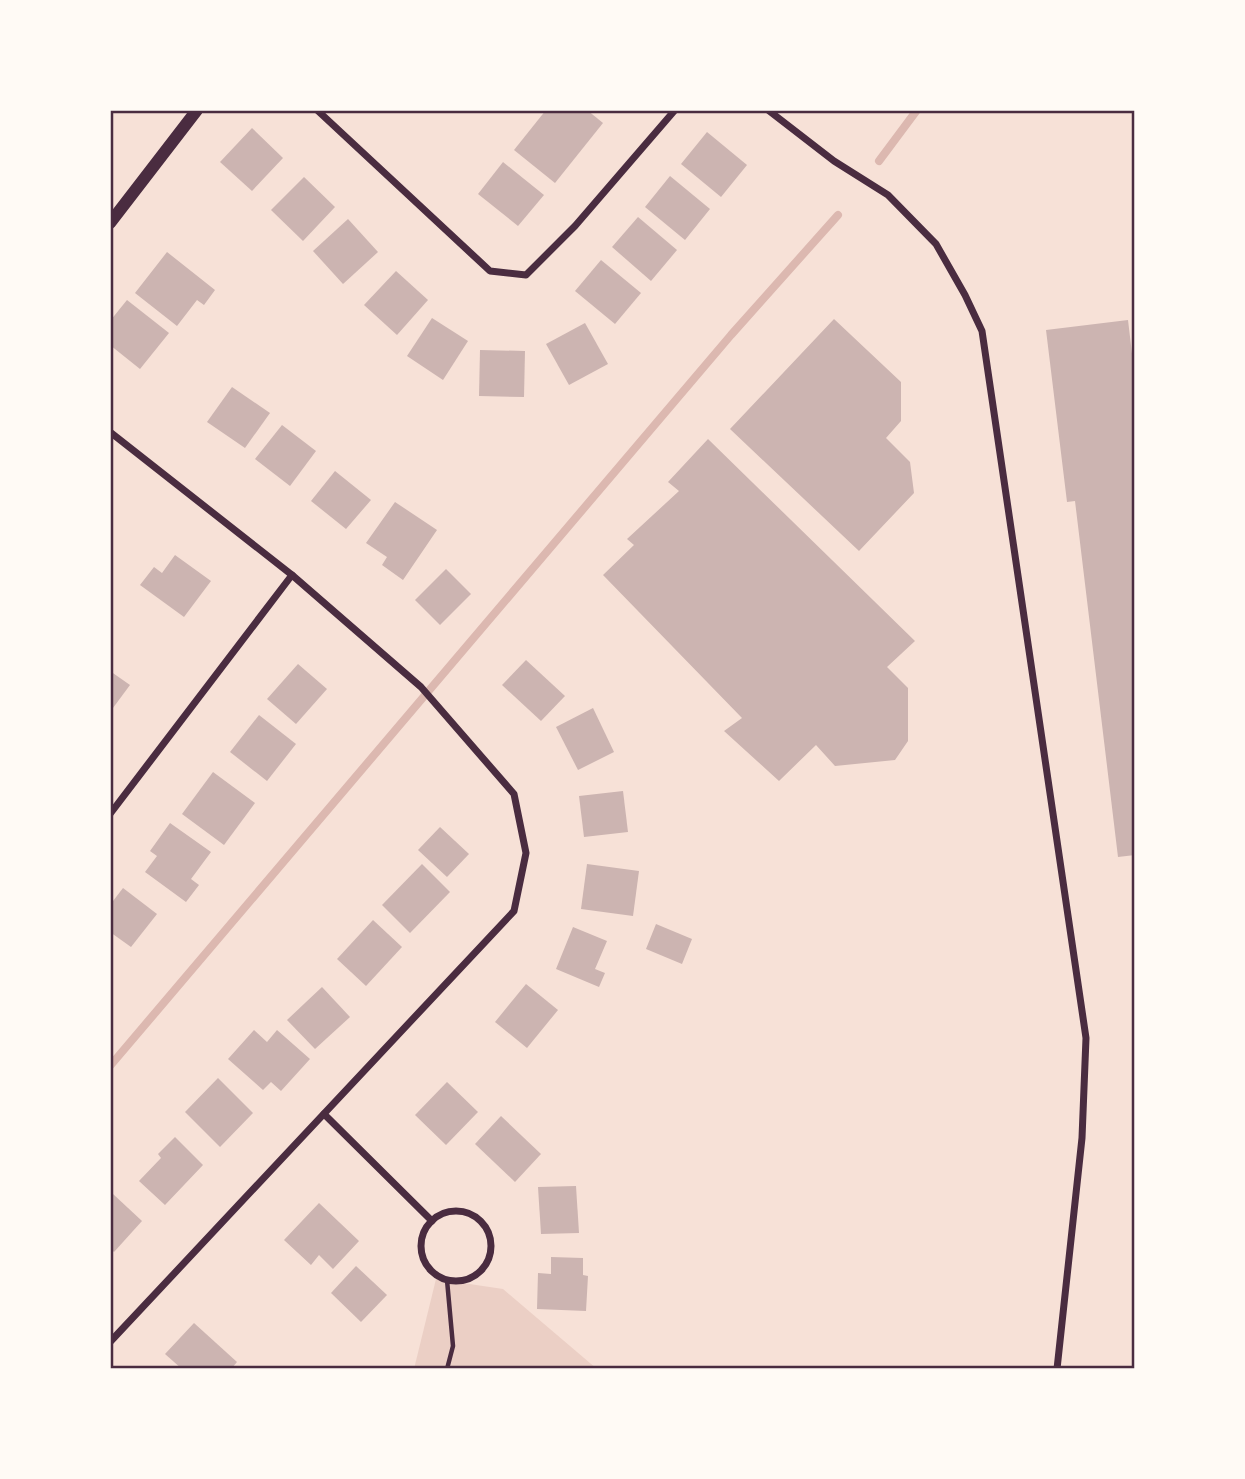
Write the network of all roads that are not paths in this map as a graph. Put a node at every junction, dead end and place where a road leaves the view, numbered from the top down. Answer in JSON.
{"nodes":[{"id":1,"x":197,"y":110,"type":"edge"},
{"id":2,"x":317,"y":110,"type":"edge"},
{"id":3,"x":675,"y":110,"type":"edge"},
{"id":4,"x":768,"y":110,"type":"edge"},
{"id":5,"x":110,"y":223,"type":"edge"},
{"id":6,"x":110,"y":432,"type":"edge"},
{"id":7,"x":292,"y":575,"type":"junction"},
{"id":8,"x":110,"y":814,"type":"edge"},
{"id":9,"x":324,"y":1114,"type":"junction"},
{"id":10,"x":432,"y":1221,"type":"junction"},
{"id":11,"x":110,"y":1342,"type":"edge"},
{"id":12,"x":1057,"y":1369,"type":"edge"}],
"edges":[{"from":1,"to":5,"type":"street"},
{"from":2,"to":3,"type":"street"},
{"from":4,"to":12,"type":"street"},
{"from":6,"to":7,"type":"street"},
{"from":7,"to":8,"type":"street"},
{"from":7,"to":9,"type":"street"},
{"from":9,"to":10,"type":"street"},
{"from":9,"to":11,"type":"street"},
{"from":10,"to":10,"type":"street"}]}
